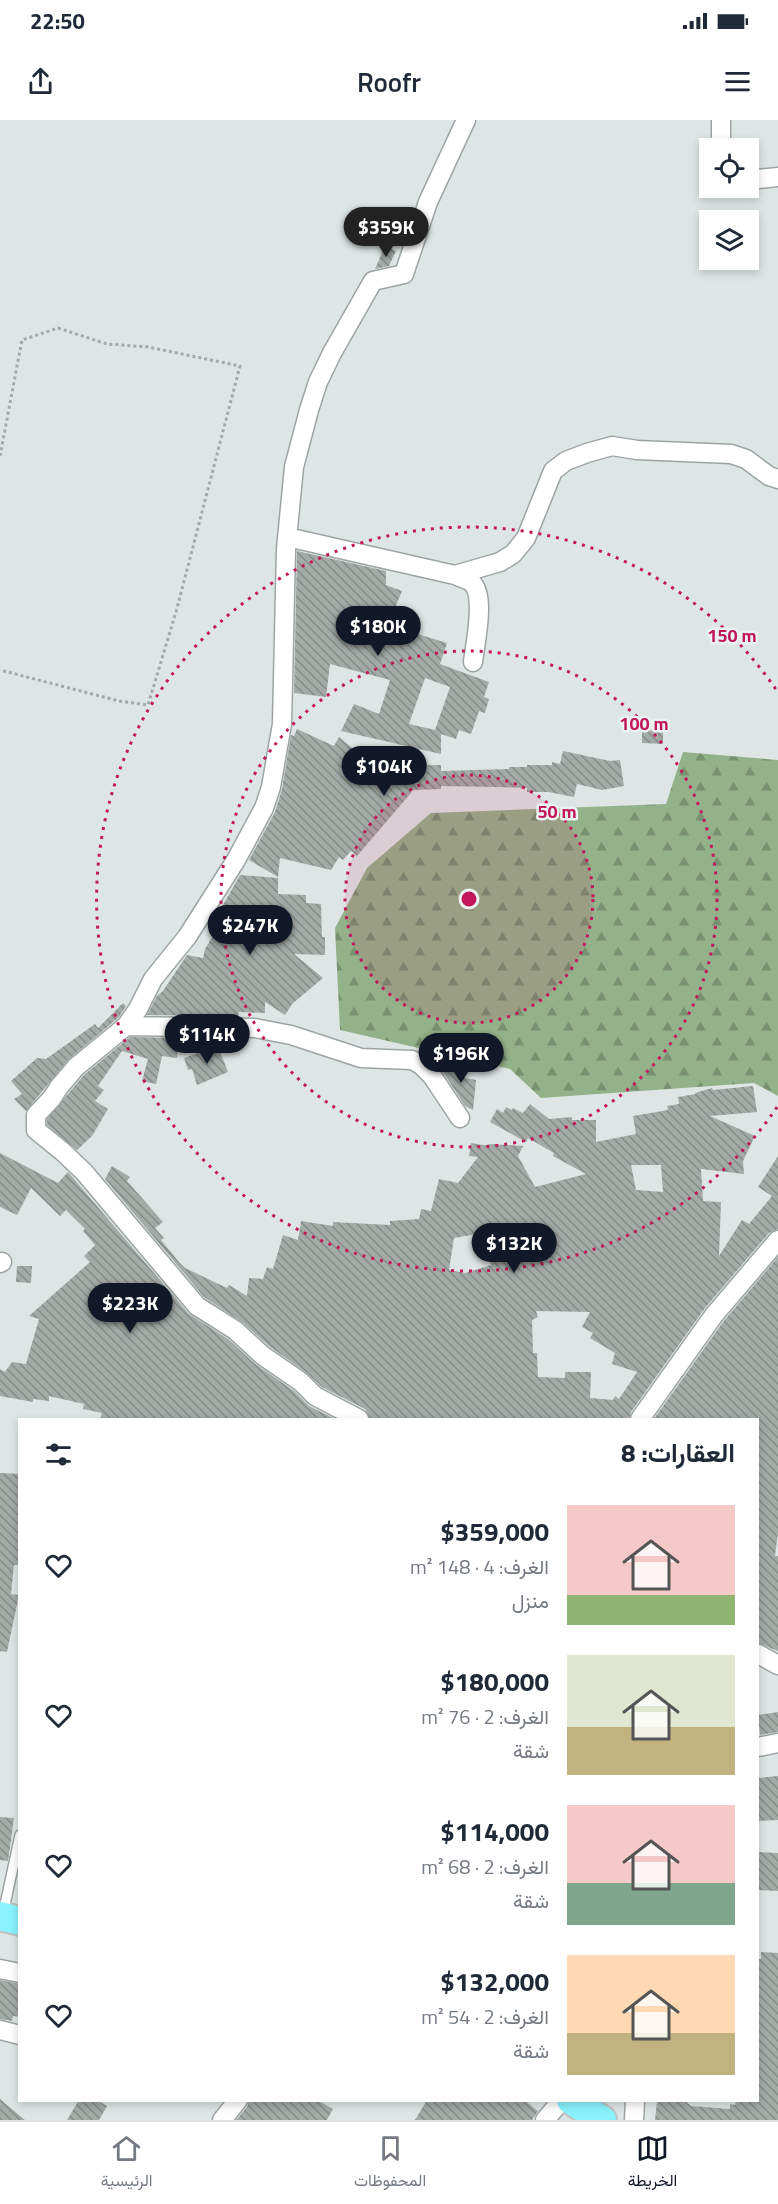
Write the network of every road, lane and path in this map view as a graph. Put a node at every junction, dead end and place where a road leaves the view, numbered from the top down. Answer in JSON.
{"nodes":[{"id":1,"x":466,"y":120,"type":"edge"},
{"id":2,"x":721,"y":120,"type":"edge"},
{"id":3,"x":721,"y":138,"type":"edge"},
{"id":4,"x":778,"y":177,"type":"edge"},
{"id":5,"x":759,"y":179,"type":"edge"},
{"id":6,"x":0,"y":456,"type":"edge"},
{"id":7,"x":778,"y":479,"type":"edge"},
{"id":8,"x":287,"y":537,"type":"junction"},
{"id":9,"x":455,"y":575,"type":"junction"},
{"id":10,"x":473,"y":662,"type":"dead end"},
{"id":11,"x":0,"y":670,"type":"edge"},
{"id":12,"x":126,"y":1026,"type":"junction"},
{"id":13,"x":460,"y":1118,"type":"dead end"},
{"id":14,"x":778,"y":1240,"type":"edge"},
{"id":15,"x":357,"y":1418,"type":"edge"},
{"id":16,"x":641,"y":1418,"type":"edge"},
{"id":17,"x":759,"y":1655,"type":"edge"},
{"id":18,"x":778,"y":1665,"type":"edge"},
{"id":19,"x":778,"y":1743,"type":"edge"},
{"id":20,"x":759,"y":1747,"type":"edge"},
{"id":21,"x":18,"y":1849,"type":"edge"},
{"id":22,"x":8,"y":1918,"type":"edge"},
{"id":23,"x":0,"y":1969,"type":"edge"},
{"id":24,"x":18,"y":1973,"type":"edge"},
{"id":25,"x":0,"y":2030,"type":"edge"},
{"id":26,"x":18,"y":2034,"type":"edge"},
{"id":27,"x":236,"y":2102,"type":"edge"},
{"id":28,"x":560,"y":2102,"type":"edge"},
{"id":29,"x":574,"y":2102,"type":"edge"},
{"id":30,"x":635,"y":2102,"type":"edge"},
{"id":31,"x":222,"y":2120,"type":"edge"},
{"id":32,"x":545,"y":2120,"type":"edge"},
{"id":33,"x":602,"y":2120,"type":"edge"},
{"id":34,"x":634,"y":2120,"type":"edge"}],
"edges":[{"from":1,"to":8,"type":"street"},
{"from":2,"to":3,"type":"street"},
{"from":4,"to":5,"type":"street"},
{"from":6,"to":11,"type":"path"},
{"from":7,"to":9,"type":"street"},
{"from":8,"to":9,"type":"street"},
{"from":8,"to":12,"type":"street"},
{"from":9,"to":10,"type":"street"},
{"from":12,"to":13,"type":"street"},
{"from":12,"to":15,"type":"street"},
{"from":14,"to":16,"type":"street"},
{"from":17,"to":18,"type":"street"},
{"from":19,"to":20,"type":"street"},
{"from":21,"to":22,"type":"lane"},
{"from":23,"to":24,"type":"street"},
{"from":25,"to":26,"type":"street"},
{"from":27,"to":31,"type":"street"},
{"from":28,"to":32,"type":"street"},
{"from":29,"to":33,"type":"main road"},
{"from":30,"to":34,"type":"street"}]}
